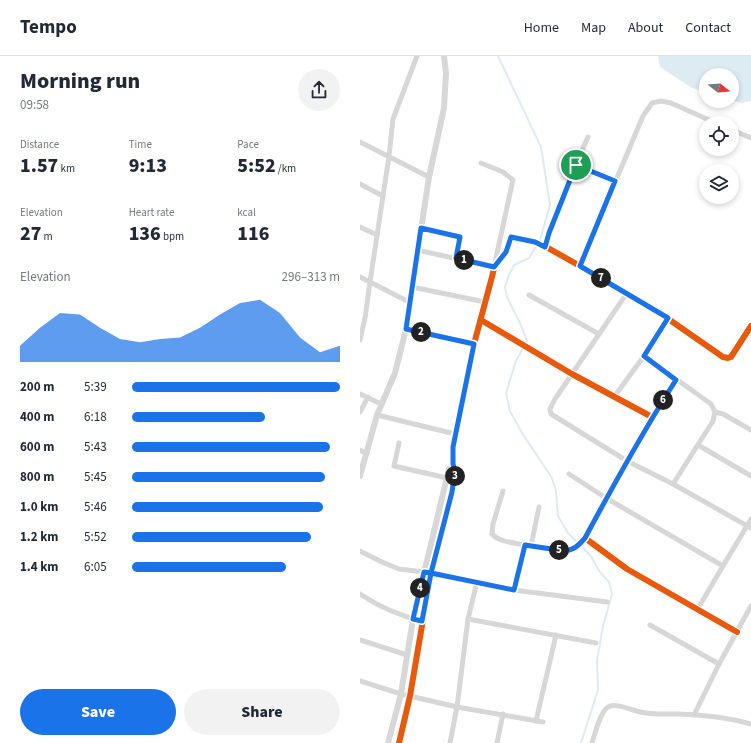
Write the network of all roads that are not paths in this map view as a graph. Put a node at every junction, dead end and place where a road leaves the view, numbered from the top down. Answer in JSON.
{"nodes":[{"id":1,"x":417,"y":56,"type":"edge"},
{"id":2,"x":444,"y":56,"type":"edge"},
{"id":3,"x":700,"y":116,"type":"edge"},
{"id":4,"x":739,"y":133,"type":"edge"},
{"id":5,"x":588,"y":137,"type":"dead end"},
{"id":6,"x":751,"y":138,"type":"edge"},
{"id":7,"x":360,"y":142,"type":"edge"},
{"id":8,"x":389,"y":156,"type":"junction"},
{"id":9,"x":481,"y":163,"type":"dead end"},
{"id":10,"x":576,"y":165,"type":"junction"},
{"id":11,"x":429,"y":177,"type":"junction"},
{"id":12,"x":615,"y":181,"type":"junction"},
{"id":13,"x":360,"y":184,"type":"edge"},
{"id":14,"x":383,"y":196,"type":"junction"},
{"id":15,"x":360,"y":227,"type":"edge"},
{"id":16,"x":421,"y":228,"type":"junction"},
{"id":17,"x":377,"y":235,"type":"junction"},
{"id":18,"x":541,"y":244,"type":"junction"},
{"id":19,"x":417,"y":250,"type":"junction"},
{"id":20,"x":456,"y":258,"type":"junction"},
{"id":21,"x":580,"y":266,"type":"junction"},
{"id":22,"x":494,"y":267,"type":"junction"},
{"id":23,"x":360,"y":277,"type":"edge"},
{"id":24,"x":370,"y":282,"type":"junction"},
{"id":25,"x":412,"y":287,"type":"junction"},
{"id":26,"x":627,"y":293,"type":"junction"},
{"id":27,"x":529,"y":295,"type":"dead end"},
{"id":28,"x":409,"y":302,"type":"junction"},
{"id":29,"x":485,"y":302,"type":"junction"},
{"id":30,"x":668,"y":318,"type":"junction"},
{"id":31,"x":481,"y":320,"type":"junction"},
{"id":32,"x":362,"y":324,"type":"edge"},
{"id":33,"x":751,"y":326,"type":"edge"},
{"id":34,"x":406,"y":329,"type":"junction"},
{"id":35,"x":599,"y":334,"type":"junction"},
{"id":36,"x":360,"y":340,"type":"edge"},
{"id":37,"x":474,"y":344,"type":"junction"},
{"id":38,"x":644,"y":356,"type":"junction"},
{"id":39,"x":572,"y":374,"type":"junction"},
{"id":40,"x":676,"y":380,"type":"junction"},
{"id":41,"x":360,"y":394,"type":"edge"},
{"id":42,"x":368,"y":397,"type":"junction"},
{"id":43,"x":614,"y":397,"type":"junction"},
{"id":44,"x":381,"y":404,"type":"junction"},
{"id":45,"x":360,"y":412,"type":"edge"},
{"id":46,"x":715,"y":412,"type":"junction"},
{"id":47,"x":377,"y":416,"type":"junction"},
{"id":48,"x":652,"y":417,"type":"junction"},
{"id":49,"x":751,"y":430,"type":"edge"},
{"id":50,"x":455,"y":434,"type":"junction"},
{"id":51,"x":399,"y":443,"type":"dead end"},
{"id":52,"x":698,"y":445,"type":"junction"},
{"id":53,"x":360,"y":450,"type":"edge"},
{"id":54,"x":367,"y":454,"type":"junction"},
{"id":55,"x":627,"y":460,"type":"junction"},
{"id":56,"x":453,"y":464,"type":"junction"},
{"id":57,"x":569,"y":474,"type":"dead end"},
{"id":58,"x":360,"y":476,"type":"edge"},
{"id":59,"x":751,"y":476,"type":"edge"},
{"id":60,"x":447,"y":478,"type":"junction"},
{"id":61,"x":673,"y":484,"type":"junction"},
{"id":62,"x":503,"y":490,"type":"dead end"},
{"id":63,"x":606,"y":498,"type":"junction"},
{"id":64,"x":539,"y":507,"type":"dead end"},
{"id":65,"x":751,"y":519,"type":"edge"},
{"id":66,"x":749,"y":527,"type":"edge"},
{"id":67,"x":584,"y":539,"type":"junction"},
{"id":68,"x":525,"y":545,"type":"junction"},
{"id":69,"x":531,"y":546,"type":"junction"},
{"id":70,"x":360,"y":551,"type":"edge"},
{"id":71,"x":723,"y":566,"type":"junction"},
{"id":72,"x":424,"y":572,"type":"junction"},
{"id":73,"x":431,"y":573,"type":"junction"},
{"id":74,"x":477,"y":582,"type":"junction"},
{"id":75,"x":514,"y":590,"type":"junction"},
{"id":76,"x":360,"y":594,"type":"edge"},
{"id":77,"x":607,"y":602,"type":"dead end"},
{"id":78,"x":751,"y":606,"type":"edge"},
{"id":79,"x":697,"y":610,"type":"junction"},
{"id":80,"x":413,"y":619,"type":"junction"},
{"id":81,"x":468,"y":619,"type":"junction"},
{"id":82,"x":422,"y":621,"type":"junction"},
{"id":83,"x":650,"y":626,"type":"dead end"},
{"id":84,"x":737,"y":632,"type":"junction"},
{"id":85,"x":556,"y":635,"type":"junction"},
{"id":86,"x":360,"y":640,"type":"edge"},
{"id":87,"x":596,"y":643,"type":"dead end"},
{"id":88,"x":407,"y":656,"type":"junction"},
{"id":89,"x":719,"y":664,"type":"junction"},
{"id":90,"x":360,"y":681,"type":"edge"},
{"id":91,"x":401,"y":694,"type":"junction"},
{"id":92,"x":410,"y":696,"type":"junction"},
{"id":93,"x":457,"y":707,"type":"junction"},
{"id":94,"x":502,"y":714,"type":"junction"},
{"id":95,"x":694,"y":715,"type":"junction"},
{"id":96,"x":536,"y":721,"type":"junction"},
{"id":97,"x":544,"y":722,"type":"dead end"},
{"id":98,"x":751,"y":724,"type":"edge"},
{"id":99,"x":388,"y":743,"type":"edge"},
{"id":100,"x":399,"y":743,"type":"edge"},
{"id":101,"x":450,"y":743,"type":"edge"},
{"id":102,"x":497,"y":743,"type":"edge"},
{"id":103,"x":592,"y":743,"type":"edge"}],
"edges":[{"from":1,"to":8,"type":"street"},
{"from":2,"to":11,"type":"street"},
{"from":3,"to":12,"type":"street"},
{"from":4,"to":6,"type":"street"},
{"from":5,"to":10,"type":"street"},
{"from":7,"to":8,"type":"street"},
{"from":8,"to":11,"type":"street"},
{"from":8,"to":14,"type":"street"},
{"from":9,"to":22,"type":"street"},
{"from":10,"to":12,"type":"street"},
{"from":10,"to":18,"type":"street"},
{"from":11,"to":16,"type":"street"},
{"from":12,"to":21,"type":"street"},
{"from":13,"to":14,"type":"street"},
{"from":14,"to":17,"type":"street"},
{"from":15,"to":17,"type":"street"},
{"from":16,"to":19,"type":"street"},
{"from":16,"to":20,"type":"street"},
{"from":17,"to":24,"type":"street"},
{"from":18,"to":21,"type":"street"},
{"from":18,"to":22,"type":"street"},
{"from":19,"to":20,"type":"street"},
{"from":19,"to":25,"type":"street"},
{"from":20,"to":22,"type":"street"},
{"from":21,"to":26,"type":"street"},
{"from":22,"to":29,"type":"street"},
{"from":23,"to":24,"type":"street"},
{"from":24,"to":28,"type":"street"},
{"from":24,"to":32,"type":"street"},
{"from":25,"to":28,"type":"street"},
{"from":25,"to":29,"type":"street"},
{"from":26,"to":30,"type":"street"},
{"from":26,"to":35,"type":"street"},
{"from":27,"to":35,"type":"street"},
{"from":28,"to":34,"type":"street"},
{"from":29,"to":31,"type":"street"},
{"from":30,"to":33,"type":"street"},
{"from":30,"to":38,"type":"street"},
{"from":31,"to":37,"type":"street"},
{"from":31,"to":39,"type":"street"},
{"from":32,"to":36,"type":"street"},
{"from":34,"to":37,"type":"street"},
{"from":34,"to":44,"type":"street"},
{"from":35,"to":39,"type":"street"},
{"from":37,"to":50,"type":"street"},
{"from":38,"to":40,"type":"street"},
{"from":38,"to":43,"type":"street"},
{"from":39,"to":43,"type":"street"},
{"from":39,"to":55,"type":"street"},
{"from":40,"to":46,"type":"street"},
{"from":40,"to":48,"type":"street"},
{"from":41,"to":42,"type":"street"},
{"from":42,"to":44,"type":"street"},
{"from":42,"to":45,"type":"street"},
{"from":43,"to":48,"type":"street"},
{"from":44,"to":47,"type":"street"},
{"from":46,"to":49,"type":"street"},
{"from":46,"to":52,"type":"street"},
{"from":47,"to":50,"type":"street"},
{"from":47,"to":54,"type":"street"},
{"from":48,"to":55,"type":"street"},
{"from":50,"to":56,"type":"street"},
{"from":51,"to":60,"type":"street"},
{"from":52,"to":59,"type":"street"},
{"from":52,"to":61,"type":"street"},
{"from":53,"to":54,"type":"street"},
{"from":54,"to":58,"type":"street"},
{"from":55,"to":61,"type":"street"},
{"from":55,"to":63,"type":"street"},
{"from":56,"to":60,"type":"street"},
{"from":56,"to":73,"type":"street"},
{"from":57,"to":63,"type":"street"},
{"from":60,"to":72,"type":"street"},
{"from":61,"to":66,"type":"street"},
{"from":62,"to":68,"type":"street"},
{"from":63,"to":67,"type":"street"},
{"from":63,"to":71,"type":"street"},
{"from":64,"to":69,"type":"street"},
{"from":65,"to":66,"type":"street"},
{"from":66,"to":71,"type":"street"},
{"from":67,"to":69,"type":"street"},
{"from":67,"to":79,"type":"street"},
{"from":68,"to":69,"type":"street"},
{"from":68,"to":75,"type":"street"},
{"from":70,"to":72,"type":"street"},
{"from":71,"to":79,"type":"street"},
{"from":72,"to":73,"type":"street"},
{"from":72,"to":80,"type":"street"},
{"from":73,"to":74,"type":"street"},
{"from":73,"to":82,"type":"street"},
{"from":74,"to":75,"type":"street"},
{"from":74,"to":81,"type":"street"},
{"from":75,"to":77,"type":"street"},
{"from":76,"to":80,"type":"street"},
{"from":78,"to":84,"type":"street"},
{"from":79,"to":84,"type":"street"},
{"from":80,"to":82,"type":"street"},
{"from":80,"to":88,"type":"street"},
{"from":81,"to":85,"type":"street"},
{"from":81,"to":93,"type":"street"},
{"from":82,"to":92,"type":"street"},
{"from":83,"to":89,"type":"street"},
{"from":84,"to":89,"type":"street"},
{"from":85,"to":87,"type":"street"},
{"from":85,"to":96,"type":"street"},
{"from":86,"to":88,"type":"street"},
{"from":88,"to":91,"type":"street"},
{"from":89,"to":95,"type":"street"},
{"from":90,"to":91,"type":"street"},
{"from":91,"to":92,"type":"street"},
{"from":91,"to":99,"type":"street"},
{"from":92,"to":93,"type":"street"},
{"from":92,"to":100,"type":"street"},
{"from":93,"to":94,"type":"street"},
{"from":93,"to":101,"type":"street"},
{"from":94,"to":96,"type":"street"},
{"from":94,"to":102,"type":"street"},
{"from":95,"to":98,"type":"street"},
{"from":95,"to":103,"type":"street"},
{"from":96,"to":97,"type":"street"}]}
